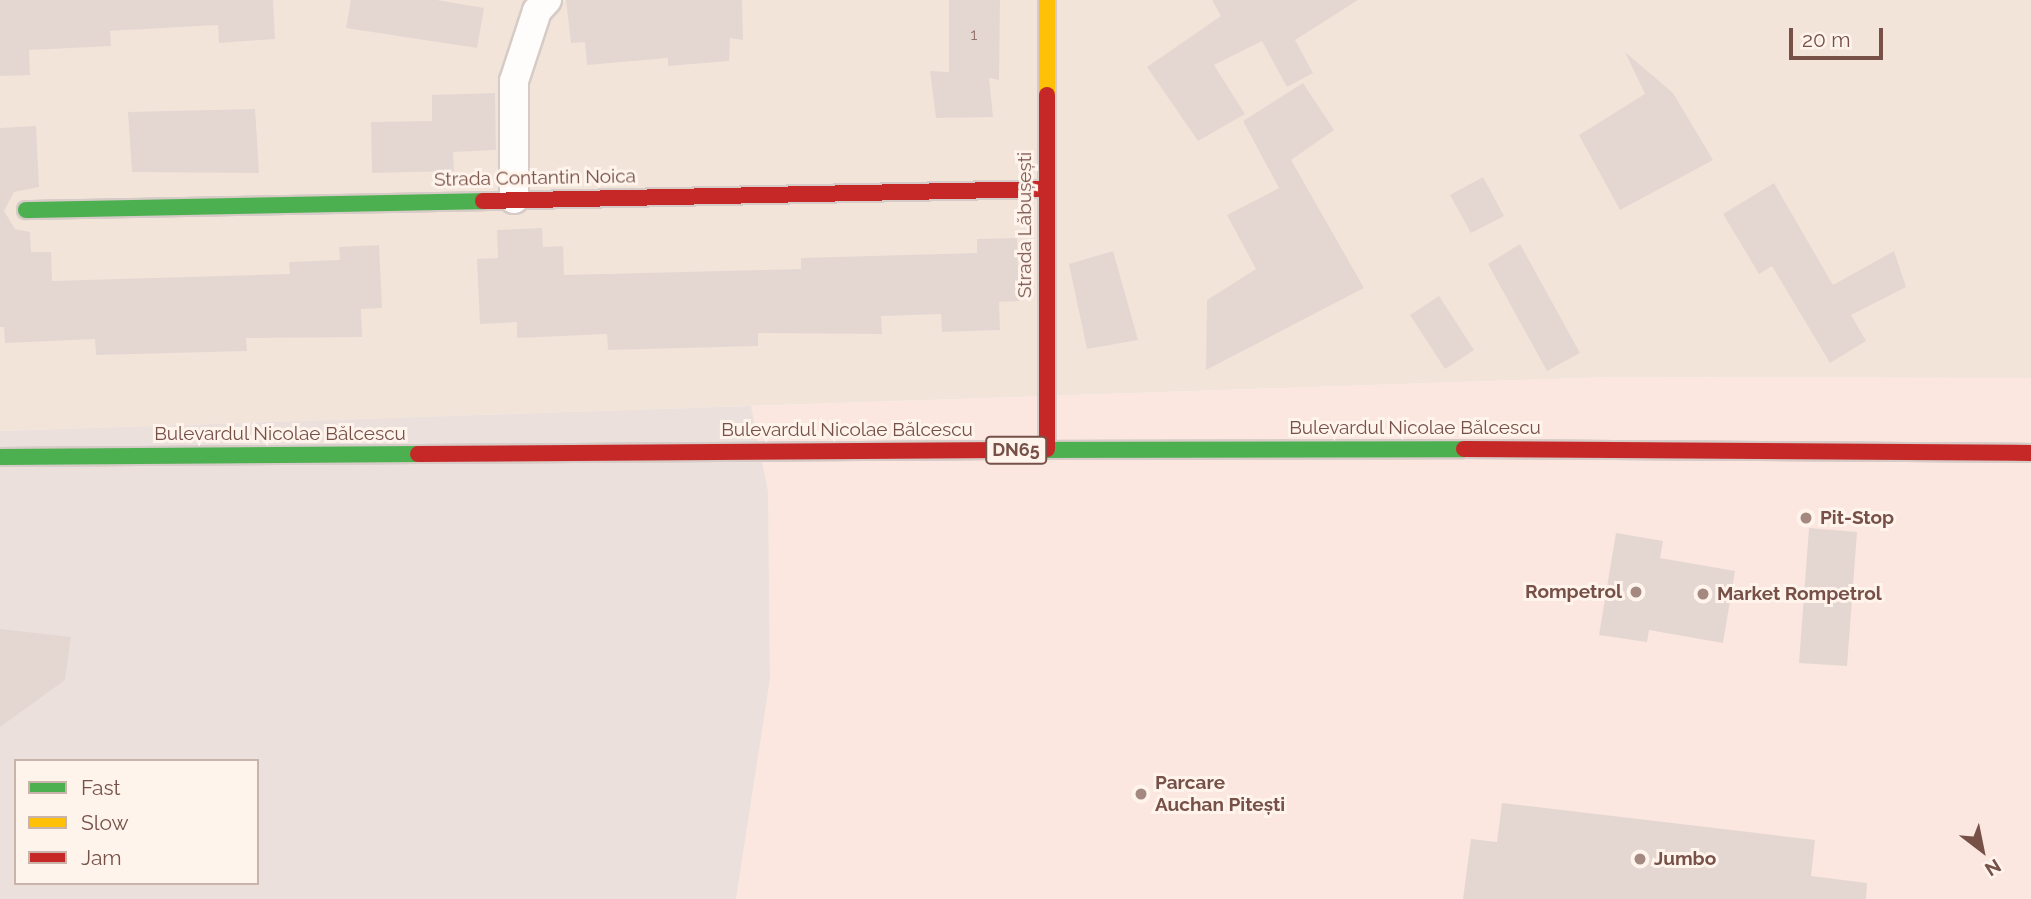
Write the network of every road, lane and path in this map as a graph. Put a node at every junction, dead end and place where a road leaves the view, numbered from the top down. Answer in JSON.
{"nodes":[{"id":1,"x":547,"y":0,"type":"edge"},
{"id":2,"x":1047,"y":0,"type":"edge"},
{"id":3,"x":1045,"y":189,"type":"junction"},
{"id":4,"x":514,"y":200,"type":"junction"},
{"id":5,"x":26,"y":210,"type":"dead end"},
{"id":6,"x":1047,"y":449,"type":"junction"},
{"id":7,"x":2031,"y":453,"type":"edge"},
{"id":8,"x":0,"y":457,"type":"edge"}],
"edges":[{"from":1,"to":4,"type":"street"},
{"from":2,"to":3,"type":"main road","name":"Strada Lăbușești"},
{"from":3,"to":4,"type":"main road","name":"Strada Contantin Noica"},
{"from":3,"to":6,"type":"main road","name":"Strada Lăbușești"},
{"from":4,"to":5,"type":"main road","name":"Strada Contantin Noica"},
{"from":6,"to":7,"type":"main road","name":"Bulevardul Nicolae Bălcescu","number":"DN65"},
{"from":6,"to":8,"type":"main road","name":"Bulevardul Nicolae Bălcescu","number":"DN65"}]}
